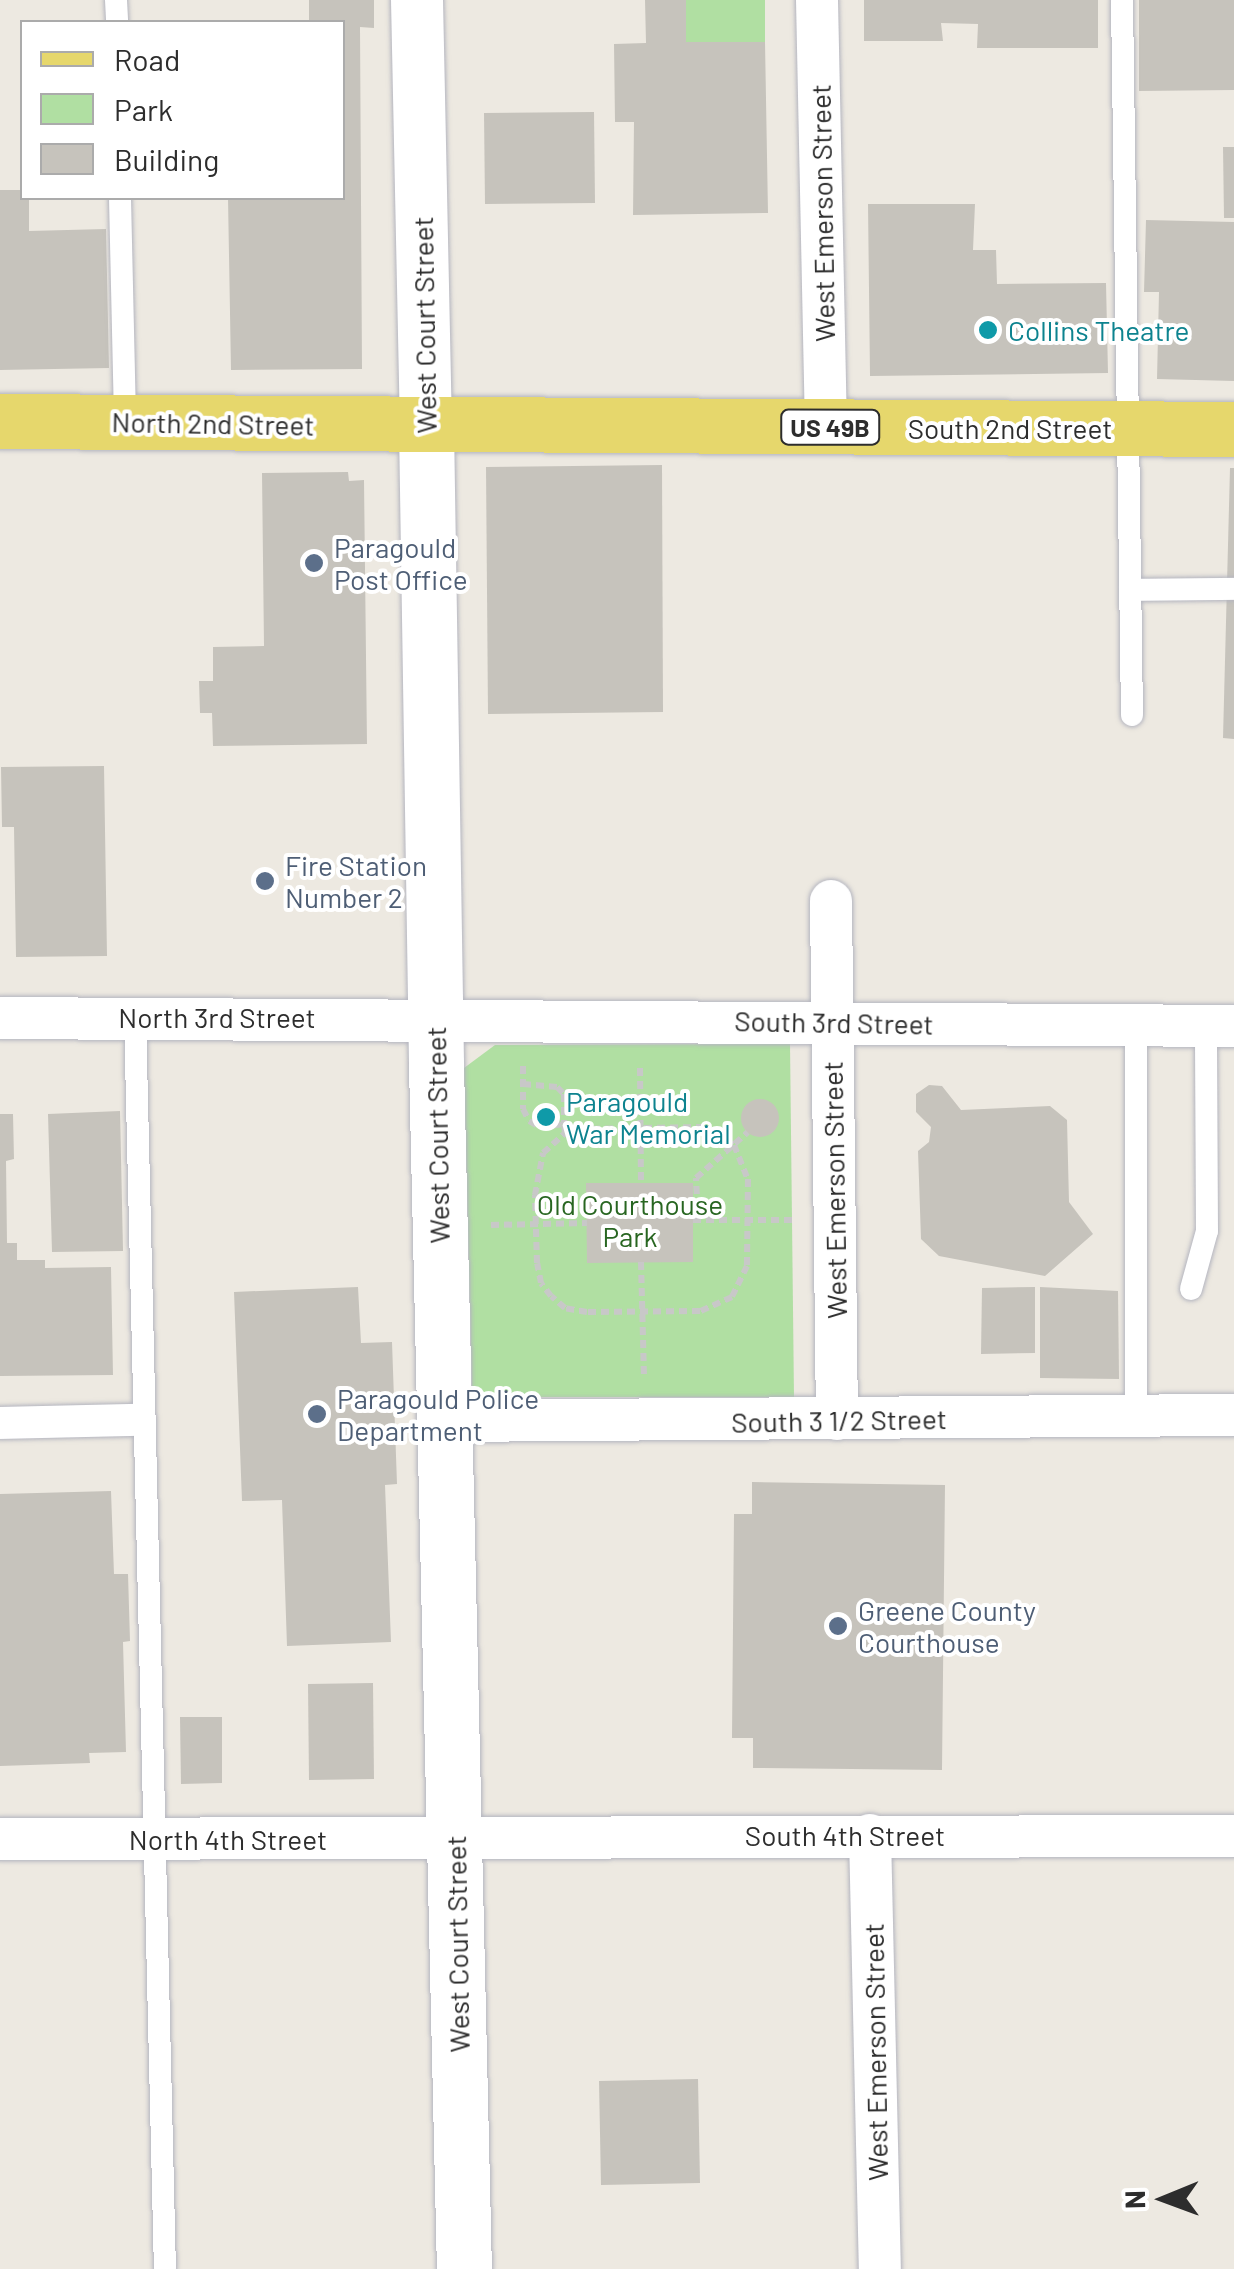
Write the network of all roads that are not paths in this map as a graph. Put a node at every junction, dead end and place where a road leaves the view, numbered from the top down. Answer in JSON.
{"nodes":[{"id":1,"x":418,"y":0,"type":"edge"},
{"id":2,"x":817,"y":0,"type":"edge"},
{"id":3,"x":1122,"y":0,"type":"edge"},
{"id":4,"x":120,"y":200,"type":"edge"},
{"id":5,"x":0,"y":421,"type":"edge"},
{"id":6,"x":125,"y":422,"type":"junction"},
{"id":7,"x":426,"y":426,"type":"junction"},
{"id":8,"x":826,"y":427,"type":"junction"},
{"id":9,"x":1128,"y":428,"type":"junction"},
{"id":10,"x":1234,"y":429,"type":"edge"},
{"id":11,"x":1234,"y":589,"type":"edge"},
{"id":12,"x":1130,"y":590,"type":"junction"},
{"id":13,"x":1132,"y":716,"type":"dead end"},
{"id":14,"x":831,"y":900,"type":"dead end"},
{"id":15,"x":135,"y":1016,"type":"junction"},
{"id":16,"x":0,"y":1018,"type":"edge"},
{"id":17,"x":435,"y":1018,"type":"junction"},
{"id":18,"x":832,"y":1022,"type":"junction"},
{"id":19,"x":1136,"y":1025,"type":"junction"},
{"id":20,"x":1220,"y":1026,"type":"edge"},
{"id":21,"x":1191,"y":1290,"type":"dead end"},
{"id":22,"x":1234,"y":1416,"type":"edge"},
{"id":23,"x":1136,"y":1417,"type":"junction"},
{"id":24,"x":837,"y":1419,"type":"junction"},
{"id":25,"x":135,"y":1420,"type":"dead end"},
{"id":26,"x":0,"y":1422,"type":"edge"},
{"id":27,"x":444,"y":1422,"type":"junction"},
{"id":28,"x":870,"y":1834,"type":"junction"},
{"id":29,"x":1234,"y":1836,"type":"edge"},
{"id":30,"x":455,"y":1838,"type":"junction"},
{"id":31,"x":0,"y":1839,"type":"edge"},
{"id":32,"x":152,"y":1840,"type":"junction"},
{"id":33,"x":165,"y":2269,"type":"edge"},
{"id":34,"x":464,"y":2269,"type":"edge"},
{"id":35,"x":880,"y":2269,"type":"edge"}],
"edges":[{"from":1,"to":7,"type":"street","name":"West Court Street"},
{"from":2,"to":8,"type":"street","name":"West Emerson Street"},
{"from":3,"to":9,"type":"lane"},
{"from":4,"to":6,"type":"lane"},
{"from":5,"to":6,"type":"main road","name":"North 2nd Street","number":"US 49B"},
{"from":6,"to":7,"type":"main road","name":"North 2nd Street","number":"US 49B"},
{"from":7,"to":8,"type":"main road","name":"South 2nd Street","number":"US 49B"},
{"from":7,"to":17,"type":"main road","name":"West Court Street"},
{"from":8,"to":9,"type":"main road","name":"South 2nd Street","number":"US 49B"},
{"from":9,"to":10,"type":"main road","name":"South 2nd Street","number":"US 49B"},
{"from":9,"to":12,"type":"lane"},
{"from":11,"to":12,"type":"lane"},
{"from":12,"to":13,"type":"lane"},
{"from":14,"to":18,"type":"street","name":"West Emerson Street"},
{"from":15,"to":16,"type":"street","name":"North 3rd Street"},
{"from":15,"to":17,"type":"street","name":"North 3rd Street"},
{"from":15,"to":32,"type":"lane"},
{"from":17,"to":18,"type":"street","name":"South 3rd Street"},
{"from":17,"to":27,"type":"main road","name":"West Court Street"},
{"from":18,"to":19,"type":"street","name":"South 3rd Street"},
{"from":18,"to":24,"type":"street","name":"West Emerson Street"},
{"from":19,"to":20,"type":"street","name":"South 3rd Street"},
{"from":19,"to":23,"type":"lane"},
{"from":20,"to":21,"type":"lane"},
{"from":22,"to":23,"type":"street","name":"South 3 1/2 Street"},
{"from":23,"to":24,"type":"street","name":"South 3 1/2 Street"},
{"from":24,"to":27,"type":"street","name":"South 3 1/2 Street"},
{"from":25,"to":26,"type":"street"},
{"from":27,"to":30,"type":"main road","name":"West Court Street"},
{"from":28,"to":29,"type":"street","name":"South 4th Street"},
{"from":28,"to":30,"type":"street","name":"South 4th Street"},
{"from":28,"to":35,"type":"street","name":"West Emerson Street"},
{"from":30,"to":32,"type":"street","name":"North 4th Street"},
{"from":30,"to":34,"type":"main road","name":"West Court Street"},
{"from":31,"to":32,"type":"street","name":"North 4th Street"},
{"from":32,"to":33,"type":"lane"}]}
